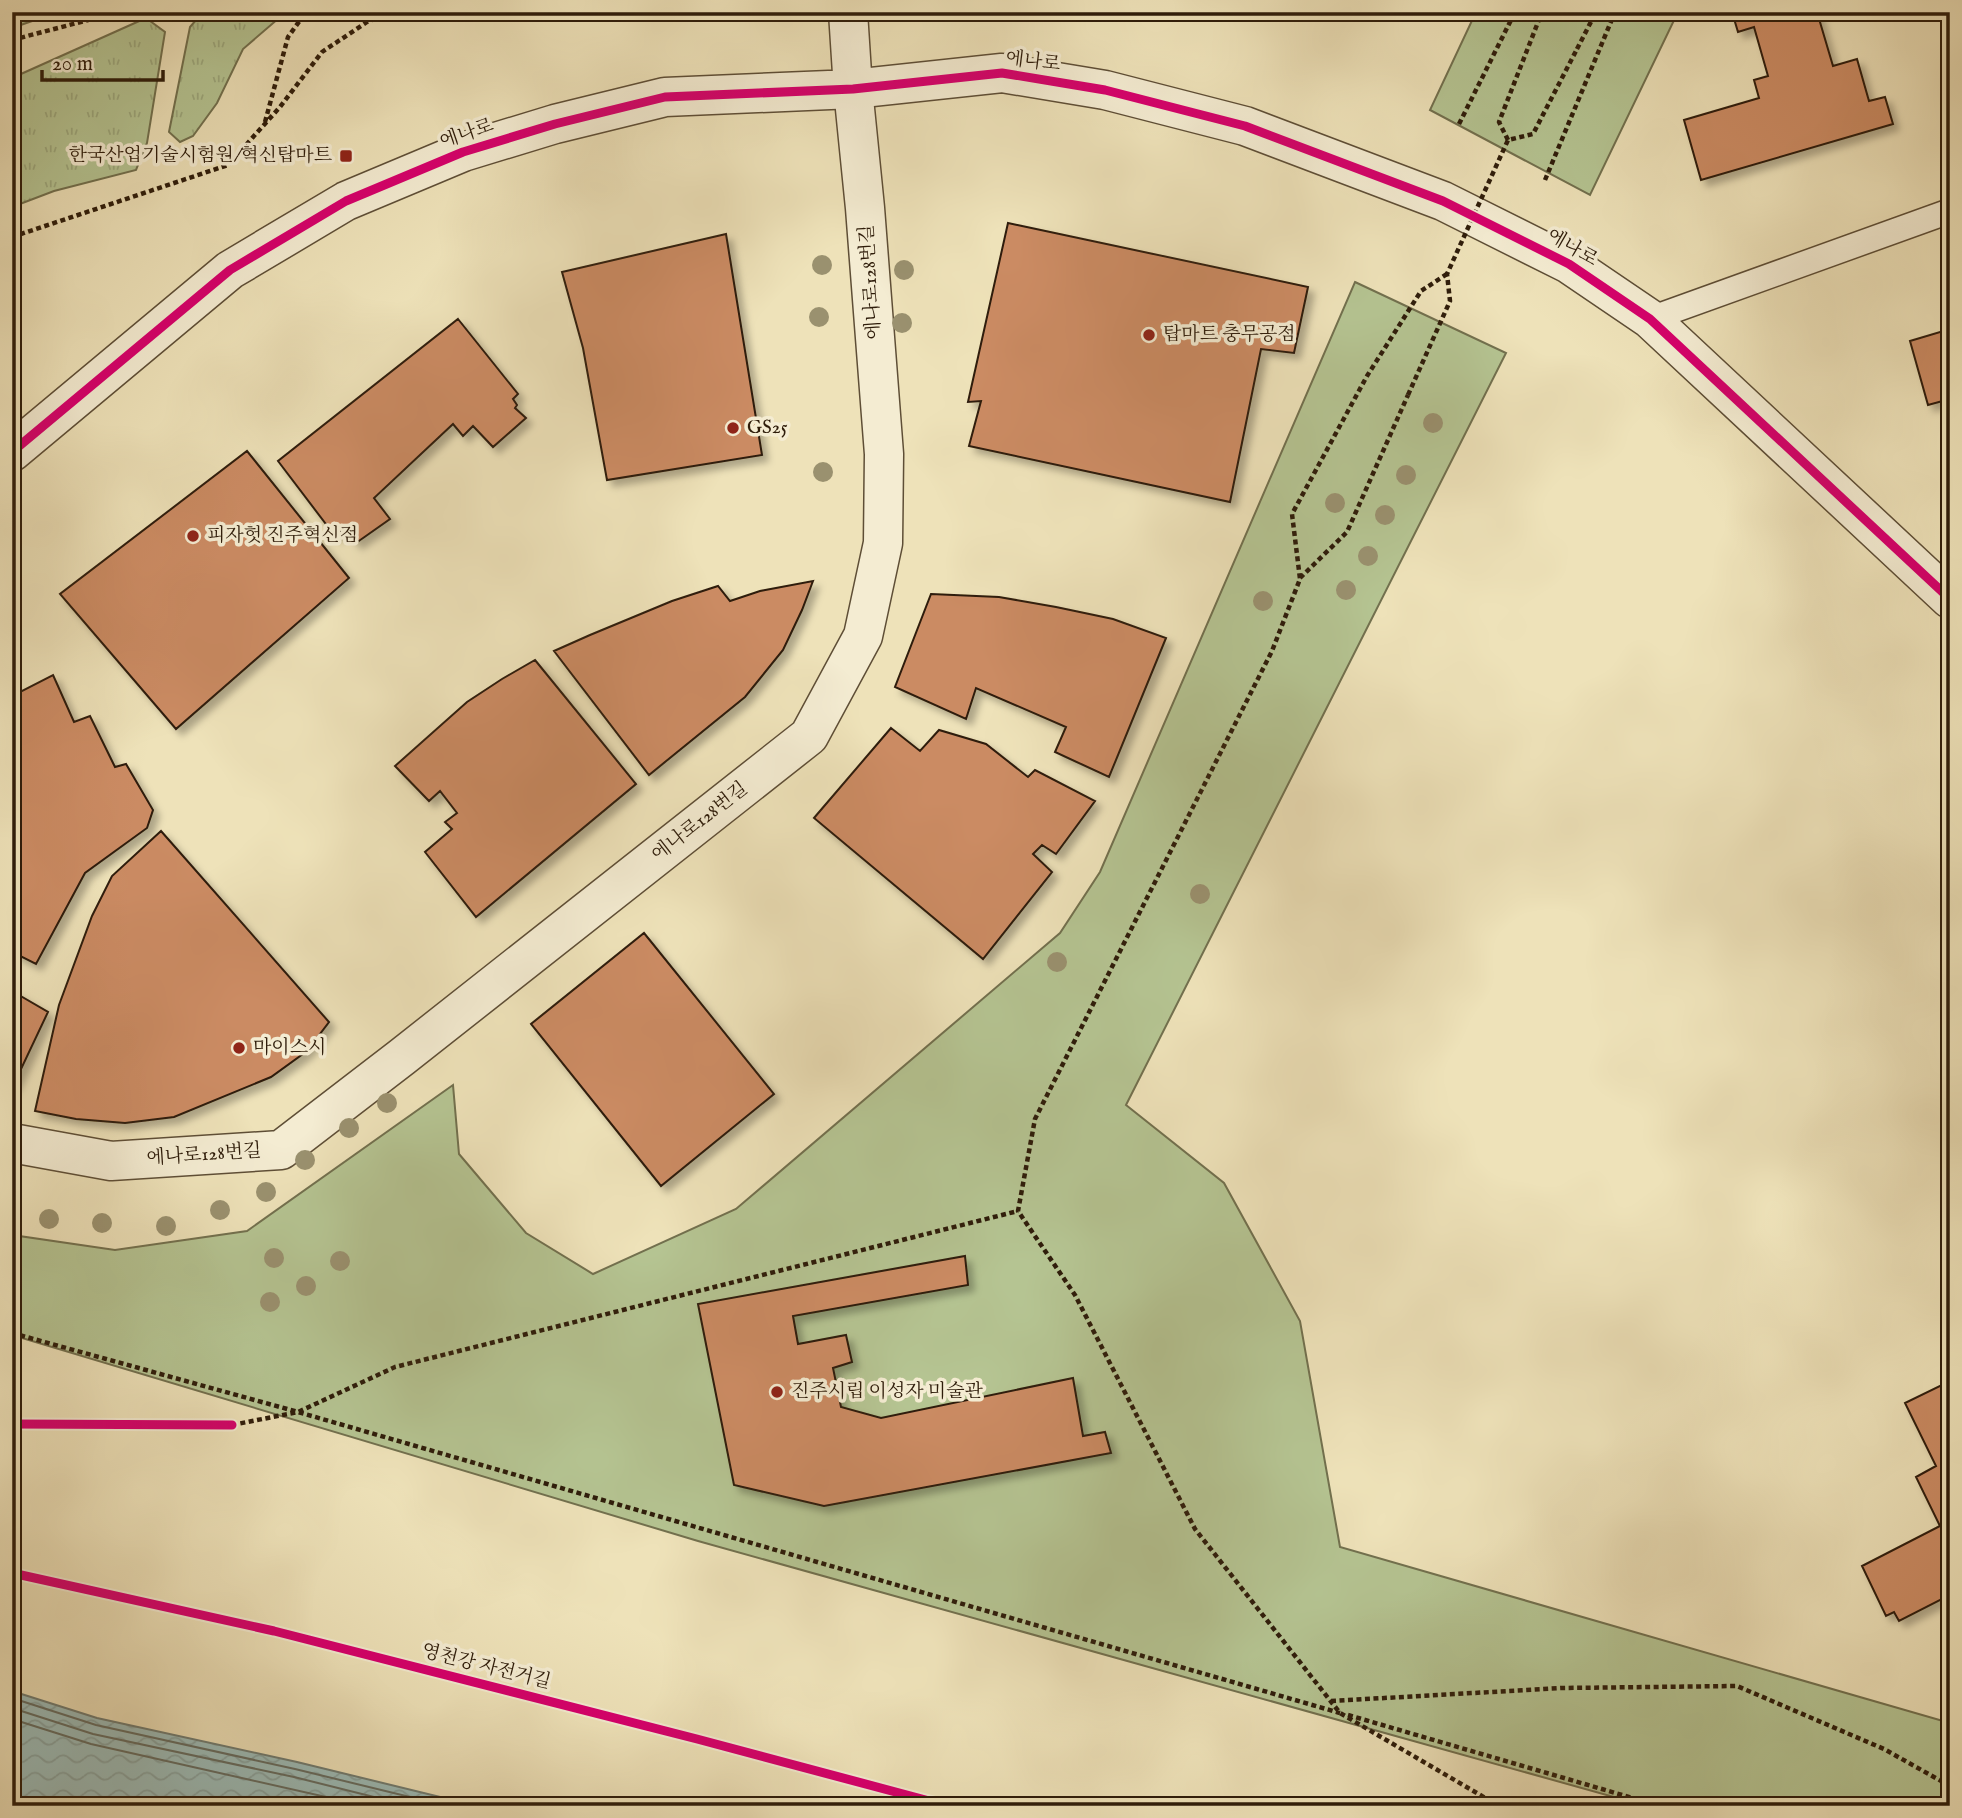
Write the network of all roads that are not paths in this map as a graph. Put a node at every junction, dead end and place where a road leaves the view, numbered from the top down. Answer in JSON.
{"nodes":[{"id":1,"x":848,"y":12,"type":"edge"},
{"id":2,"x":853,"y":89,"type":"junction"},
{"id":3,"x":1950,"y":211,"type":"edge"},
{"id":4,"x":1650,"y":319,"type":"junction"},
{"id":5,"x":12,"y":452,"type":"edge"},
{"id":6,"x":1950,"y":599,"type":"edge"},
{"id":7,"x":12,"y":1143,"type":"edge"}],
"edges":[{"from":1,"to":2,"type":"street","name":"에나로128번길"},
{"from":2,"to":4,"type":"street","name":"에나로"},
{"from":2,"to":5,"type":"street","name":"에나로"},
{"from":2,"to":7,"type":"street","name":"에나로128번길"},
{"from":3,"to":4,"type":"lane"},
{"from":4,"to":6,"type":"street","name":"에나로"}]}
